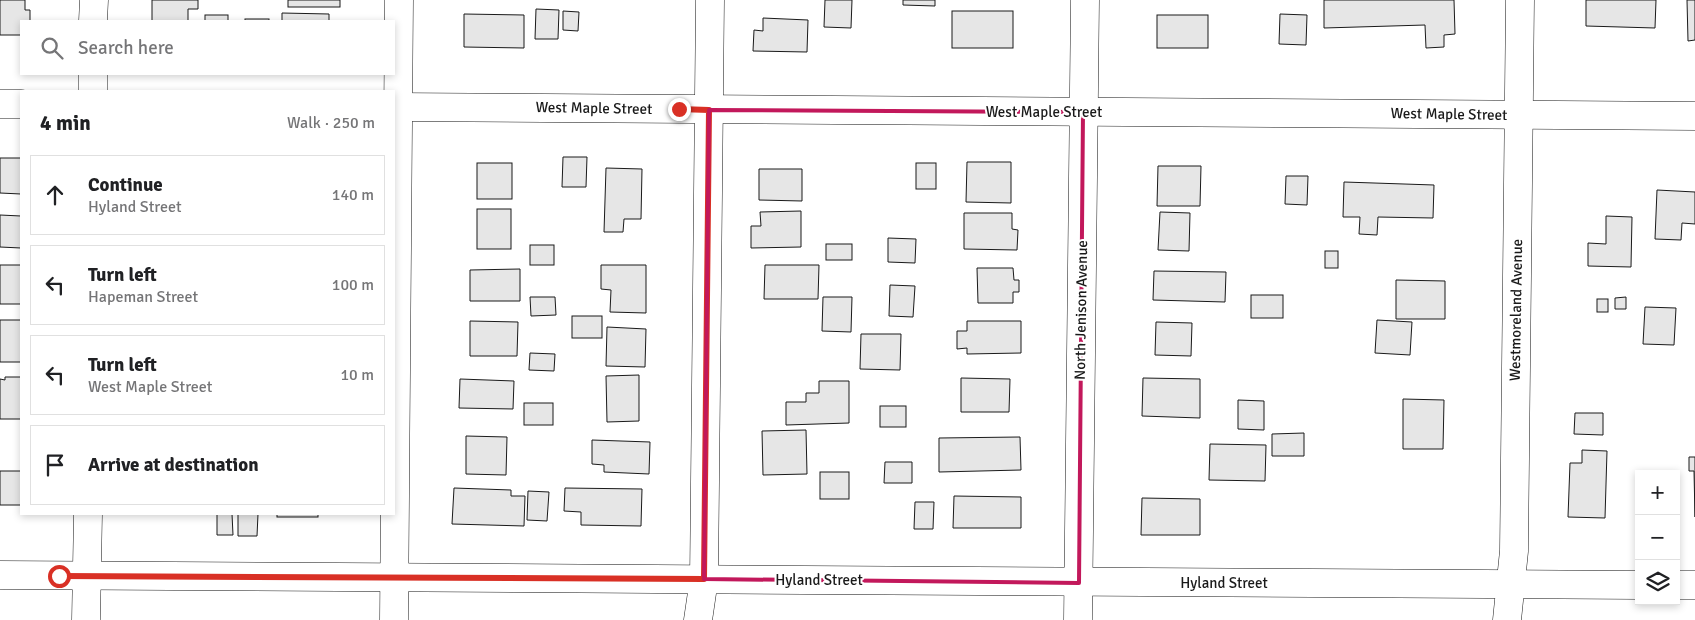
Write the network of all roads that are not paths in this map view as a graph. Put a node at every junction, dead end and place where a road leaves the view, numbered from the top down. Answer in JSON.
{"nodes":[{"id":1,"x":94,"y":0,"type":"edge"},
{"id":2,"x":399,"y":0,"type":"edge"},
{"id":3,"x":710,"y":0,"type":"edge"},
{"id":4,"x":1085,"y":0,"type":"edge"},
{"id":5,"x":1520,"y":0,"type":"edge"},
{"id":6,"x":93,"y":20,"type":"edge"},
{"id":7,"x":93,"y":75,"type":"edge"},
{"id":8,"x":93,"y":90,"type":"edge"},
{"id":9,"x":0,"y":104,"type":"edge"},
{"id":10,"x":20,"y":104,"type":"edge"},
{"id":11,"x":396,"y":107,"type":"edge"},
{"id":12,"x":709,"y":110,"type":"junction"},
{"id":13,"x":1083,"y":112,"type":"junction"},
{"id":14,"x":1518,"y":115,"type":"junction"},
{"id":15,"x":1695,"y":116,"type":"edge"},
{"id":16,"x":395,"y":342,"type":"edge"},
{"id":17,"x":88,"y":515,"type":"edge"},
{"id":18,"x":394,"y":515,"type":"edge"},
{"id":19,"x":0,"y":575,"type":"edge"},
{"id":20,"x":87,"y":576,"type":"junction"},
{"id":21,"x":394,"y":578,"type":"junction"},
{"id":22,"x":704,"y":579,"type":"junction"},
{"id":23,"x":1079,"y":583,"type":"junction"},
{"id":24,"x":1510,"y":584,"type":"junction"},
{"id":25,"x":1635,"y":585,"type":"edge"},
{"id":26,"x":1680,"y":585,"type":"edge"},
{"id":27,"x":1695,"y":585,"type":"edge"},
{"id":28,"x":86,"y":620,"type":"edge"},
{"id":29,"x":394,"y":620,"type":"edge"},
{"id":30,"x":698,"y":620,"type":"edge"},
{"id":31,"x":1078,"y":620,"type":"edge"},
{"id":32,"x":1507,"y":620,"type":"edge"}],
"edges":[{"from":1,"to":6,"type":"street"},
{"from":2,"to":11,"type":"street"},
{"from":3,"to":12,"type":"street"},
{"from":4,"to":13,"type":"street","name":"North Jenison Avenue"},
{"from":5,"to":14,"type":"street","name":"Westmoreland Avenue"},
{"from":7,"to":8,"type":"street"},
{"from":9,"to":10,"type":"street"},
{"from":11,"to":12,"type":"street","name":"West Maple Street"},
{"from":11,"to":16,"type":"street"},
{"from":12,"to":13,"type":"street","name":"West Maple Street"},
{"from":12,"to":22,"type":"street"},
{"from":13,"to":14,"type":"street","name":"West Maple Street"},
{"from":13,"to":23,"type":"street","name":"North Jenison Avenue"},
{"from":14,"to":15,"type":"street","name":"West Maple Street"},
{"from":14,"to":24,"type":"street","name":"Westmoreland Avenue"},
{"from":17,"to":20,"type":"street"},
{"from":18,"to":21,"type":"street"},
{"from":19,"to":20,"type":"street","name":"Hyland Street"},
{"from":20,"to":21,"type":"street","name":"Hyland Street"},
{"from":20,"to":28,"type":"street"},
{"from":21,"to":22,"type":"street","name":"Hyland Street"},
{"from":21,"to":29,"type":"street"},
{"from":22,"to":23,"type":"street","name":"Hyland Street"},
{"from":22,"to":30,"type":"street"},
{"from":23,"to":24,"type":"street","name":"Hyland Street"},
{"from":23,"to":31,"type":"street","name":"North Jenison Avenue"},
{"from":24,"to":25,"type":"street","name":"Hyland Street"},
{"from":24,"to":32,"type":"street","name":"Westmoreland Avenue"},
{"from":26,"to":27,"type":"street"}]}
